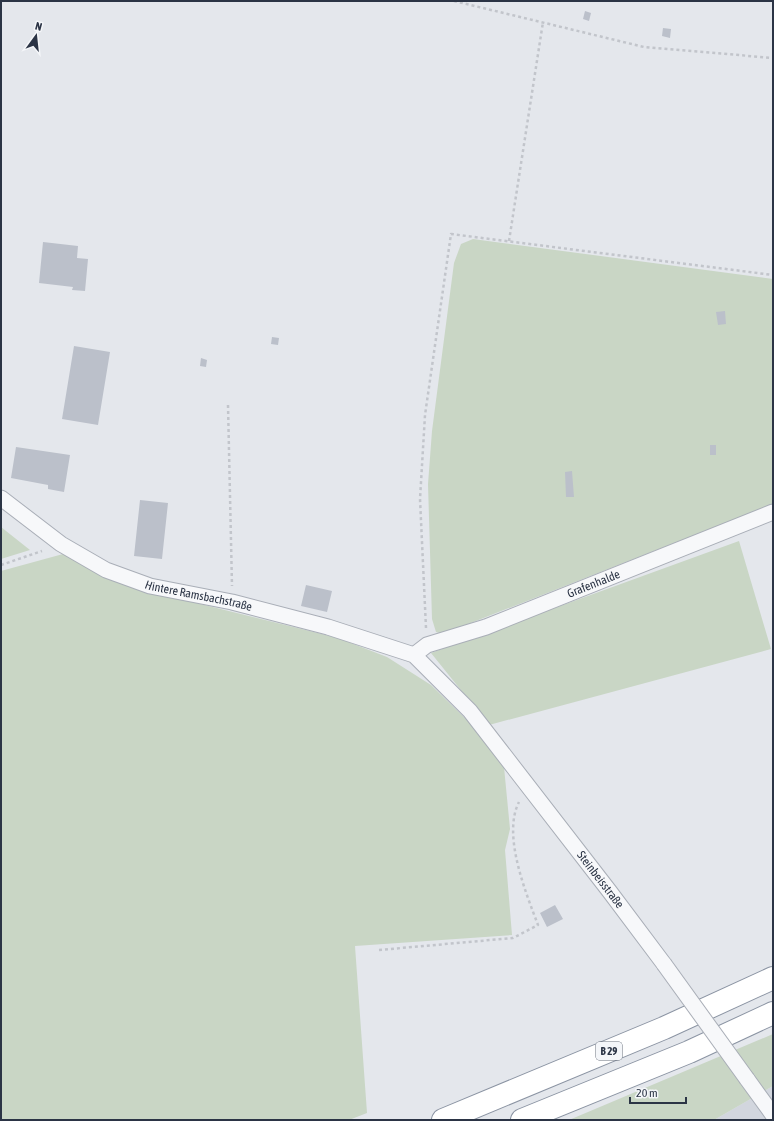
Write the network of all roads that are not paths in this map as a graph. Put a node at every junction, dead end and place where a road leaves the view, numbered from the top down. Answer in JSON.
{"nodes":[{"id":1,"x":1,"y":498,"type":"edge"},
{"id":2,"x":773,"y":512,"type":"edge"},
{"id":3,"x":414,"y":655,"type":"junction"},
{"id":4,"x":773,"y":978,"type":"edge"},
{"id":5,"x":773,"y":1013,"type":"edge"},
{"id":6,"x":773,"y":1115,"type":"edge"},
{"id":7,"x":443,"y":1120,"type":"edge"},
{"id":8,"x":522,"y":1120,"type":"edge"}],
"edges":[{"from":1,"to":3,"type":"street","name":"Hintere Ramsbachstraße"},
{"from":2,"to":3,"type":"street","name":"Grafenhalde"},
{"from":3,"to":6,"type":"street","name":"Steinbeisstraße","bridge":true},
{"from":4,"to":7,"type":"highway","number":"B 29"},
{"from":5,"to":8,"type":"highway"}]}
